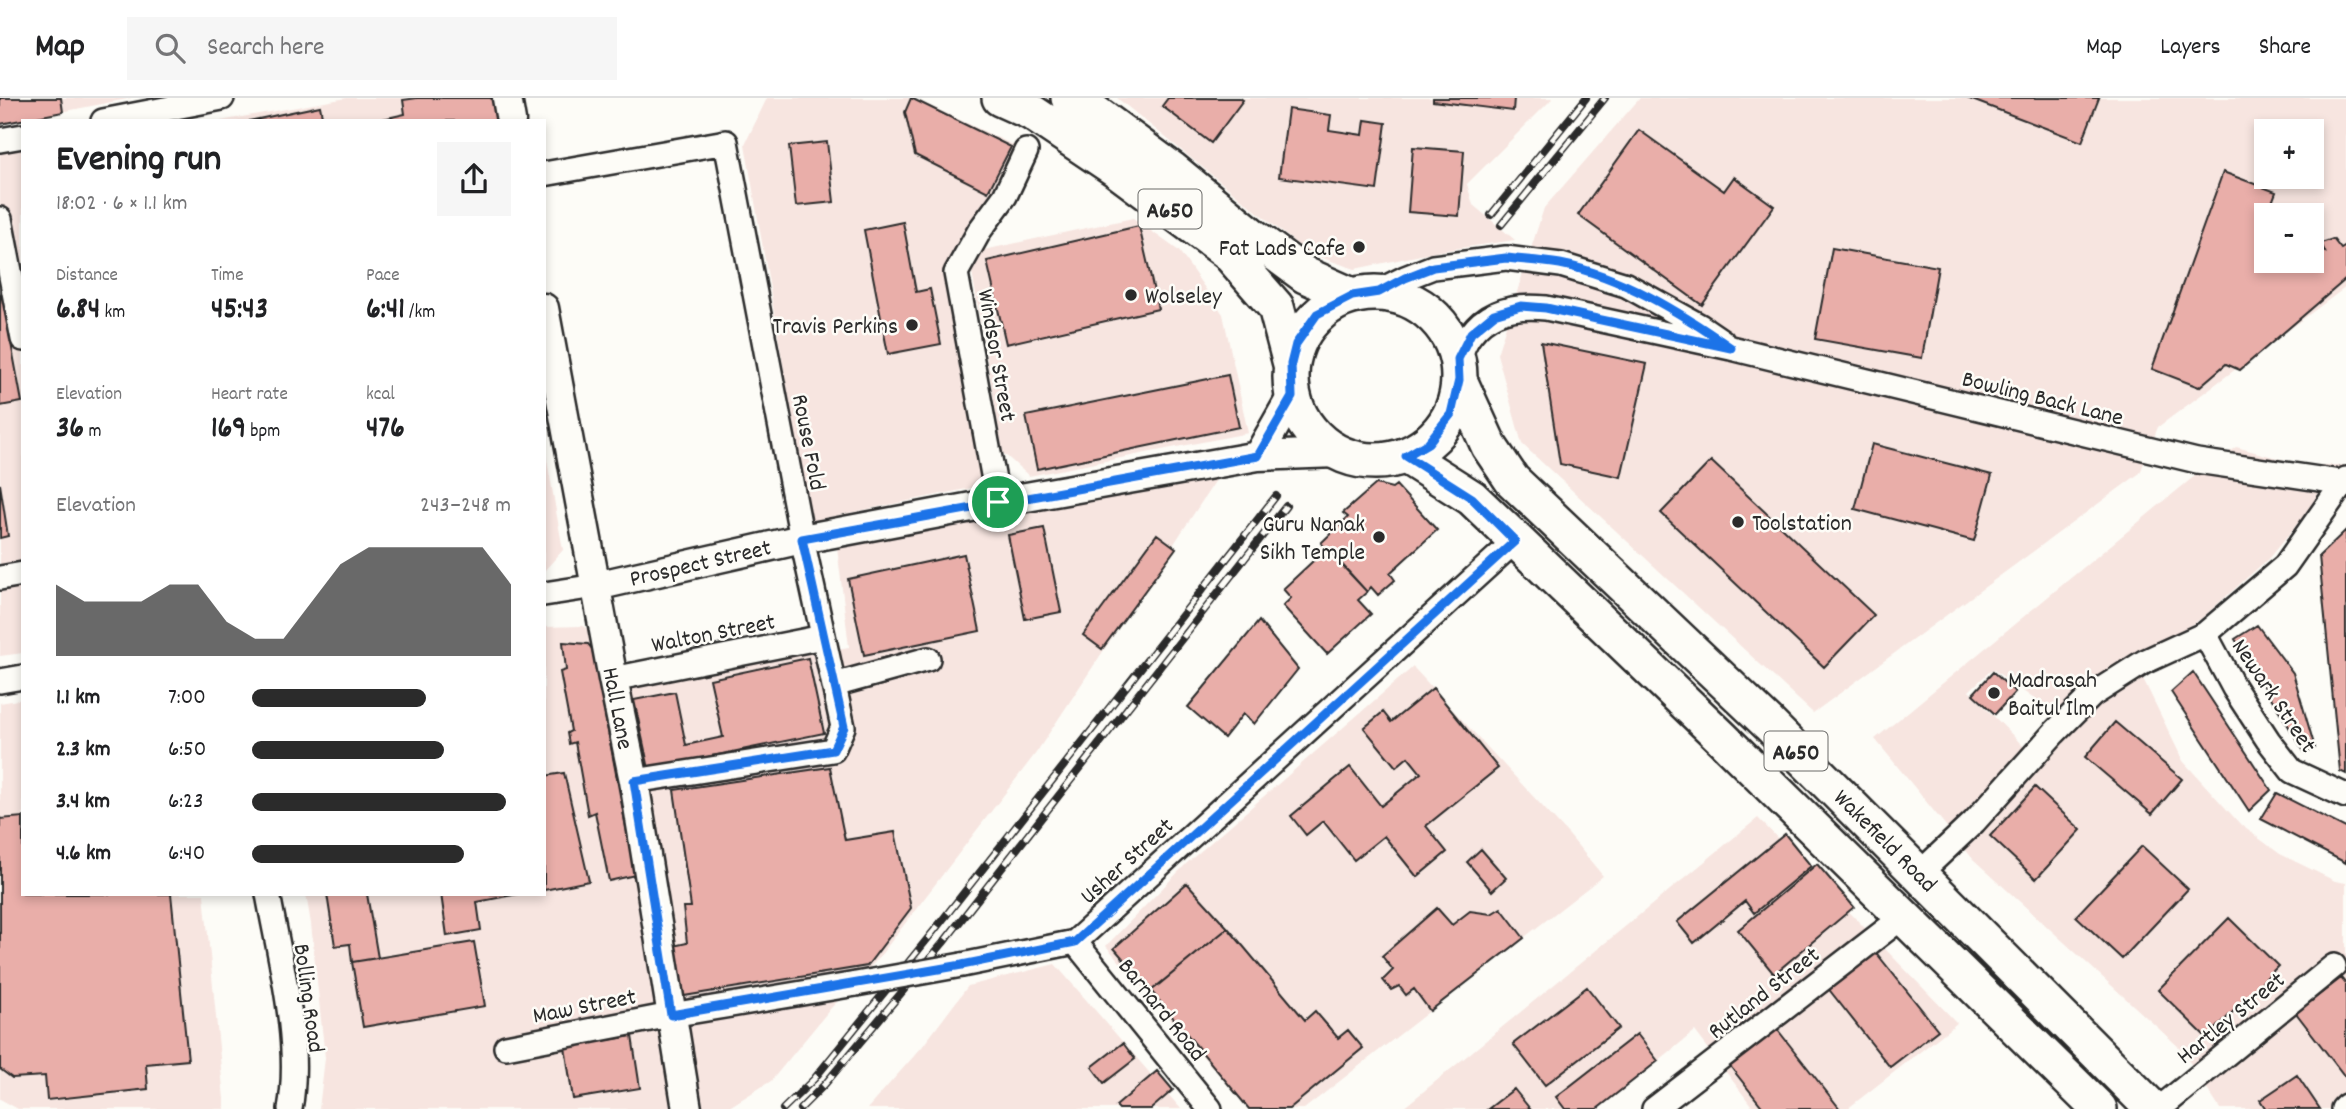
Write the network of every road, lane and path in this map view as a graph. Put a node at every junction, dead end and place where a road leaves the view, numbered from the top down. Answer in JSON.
{"nodes":[{"id":1,"x":222,"y":98,"type":"edge"},
{"id":2,"x":507,"y":98,"type":"edge"},
{"id":3,"x":1000,"y":98,"type":"edge"},
{"id":4,"x":1069,"y":98,"type":"edge"},
{"id":5,"x":147,"y":110,"type":"edge"},
{"id":6,"x":114,"y":114,"type":"edge"},
{"id":7,"x":511,"y":119,"type":"edge"},
{"id":8,"x":21,"y":136,"type":"edge"},
{"id":9,"x":0,"y":140,"type":"edge"},
{"id":10,"x":1026,"y":151,"type":"dead end"},
{"id":11,"x":546,"y":174,"type":"edge"},
{"id":12,"x":0,"y":219,"type":"edge"},
{"id":13,"x":1366,"y":294,"type":"junction"},
{"id":14,"x":546,"y":319,"type":"edge"},
{"id":15,"x":21,"y":328,"type":"edge"},
{"id":16,"x":1731,"y":348,"type":"junction"},
{"id":17,"x":1458,"y":370,"type":"junction"},
{"id":18,"x":1291,"y":380,"type":"junction"},
{"id":19,"x":1337,"y":453,"type":"junction"},
{"id":20,"x":1258,"y":456,"type":"junction"},
{"id":21,"x":1406,"y":456,"type":"junction"},
{"id":22,"x":2345,"y":482,"type":"edge"},
{"id":23,"x":998,"y":502,"type":"junction"},
{"id":24,"x":802,"y":539,"type":"junction"},
{"id":25,"x":1515,"y":541,"type":"junction"},
{"id":26,"x":21,"y":574,"type":"edge"},
{"id":27,"x":0,"y":578,"type":"edge"},
{"id":28,"x":596,"y":586,"type":"junction"},
{"id":29,"x":546,"y":594,"type":"edge"},
{"id":30,"x":2205,"y":634,"type":"junction"},
{"id":31,"x":823,"y":637,"type":"junction"},
{"id":32,"x":928,"y":659,"type":"dead end"},
{"id":33,"x":21,"y":677,"type":"edge"},
{"id":34,"x":613,"y":679,"type":"junction"},
{"id":35,"x":0,"y":681,"type":"edge"},
{"id":36,"x":834,"y":685,"type":"junction"},
{"id":37,"x":634,"y":781,"type":"junction"},
{"id":38,"x":2346,"y":796,"type":"edge"},
{"id":39,"x":1920,"y":873,"type":"junction"},
{"id":40,"x":268,"y":896,"type":"edge"},
{"id":41,"x":1904,"y":916,"type":"junction"},
{"id":42,"x":1075,"y":942,"type":"junction"},
{"id":43,"x":2334,"y":966,"type":"dead end"},
{"id":44,"x":671,"y":1015,"type":"junction"},
{"id":45,"x":506,"y":1047,"type":"dead end"},
{"id":46,"x":290,"y":1109,"type":"edge"},
{"id":47,"x":687,"y":1109,"type":"edge"},
{"id":48,"x":1210,"y":1109,"type":"edge"},
{"id":49,"x":1654,"y":1109,"type":"edge"},
{"id":50,"x":2099,"y":1109,"type":"edge"},
{"id":51,"x":2153,"y":1109,"type":"edge"},
{"id":52,"x":2159,"y":1109,"type":"edge"}],
"edges":[{"from":1,"to":5,"type":"street"},
{"from":2,"to":7,"type":"street"},
{"from":3,"to":18,"type":"main road","number":"A650"},
{"from":4,"to":13,"type":"main road","number":"A650"},
{"from":5,"to":6,"type":"street"},
{"from":8,"to":9,"type":"street"},
{"from":10,"to":23,"type":"street","name":"Windsor Street"},
{"from":11,"to":24,"type":"street","name":"Rouse Fold"},
{"from":12,"to":15,"type":"street"},
{"from":13,"to":16,"type":"street","name":"Bowling Back Lane"},
{"from":13,"to":17,"type":"main road","number":"A650"},
{"from":13,"to":18,"type":"main road"},
{"from":14,"to":28,"type":"street","name":"Hall Lane"},
{"from":16,"to":17,"type":"street","name":"Bowling Back Lane"},
{"from":16,"to":22,"type":"street","name":"Bowling Back Lane"},
{"from":17,"to":21,"type":"main road","number":"A650"},
{"from":17,"to":39,"type":"main road","name":"Wakefield Road","number":"A650"},
{"from":18,"to":19,"type":"main road","number":"A650"},
{"from":18,"to":20,"type":"street"},
{"from":19,"to":20,"type":"street","name":"Prospect Street"},
{"from":19,"to":21,"type":"main road","number":"A650"},
{"from":20,"to":23,"type":"street","name":"Prospect Street"},
{"from":21,"to":25,"type":"main road","name":"Wakefield Road","number":"A650"},
{"from":22,"to":30,"type":"street"},
{"from":23,"to":24,"type":"street","name":"Prospect Street"},
{"from":24,"to":28,"type":"street","name":"Prospect Street"},
{"from":24,"to":31,"type":"street","name":"Rouse Fold"},
{"from":25,"to":41,"type":"main road","name":"Wakefield Road","number":"A650"},
{"from":25,"to":42,"type":"street","name":"Usher Street"},
{"from":26,"to":27,"type":"street"},
{"from":28,"to":29,"type":"street"},
{"from":28,"to":34,"type":"street","name":"Hall Lane"},
{"from":30,"to":38,"type":"street","name":"Newark Street"},
{"from":30,"to":39,"type":"street"},
{"from":31,"to":34,"type":"street","name":"Walton Street"},
{"from":31,"to":36,"type":"street","name":"Rouse Fold"},
{"from":32,"to":36,"type":"street"},
{"from":33,"to":35,"type":"street"},
{"from":34,"to":37,"type":"street","name":"Hall Lane"},
{"from":36,"to":37,"type":"street","name":"Rouse Fold"},
{"from":37,"to":44,"type":"street","name":"Hall Lane"},
{"from":39,"to":51,"type":"main road","name":"Wakefield Road","number":"A650"},
{"from":40,"to":46,"type":"street","name":"Bolling Road"},
{"from":41,"to":49,"type":"street","name":"Rutland Street"},
{"from":41,"to":50,"type":"main road","name":"Wakefield Road","number":"A650"},
{"from":42,"to":44,"type":"street","bridge":true},
{"from":42,"to":48,"type":"street","name":"Barnard Road"},
{"from":43,"to":52,"type":"street","name":"Hartley Street"},
{"from":44,"to":45,"type":"street","name":"Maw Street"},
{"from":44,"to":47,"type":"street","name":"Hall Lane"}]}
